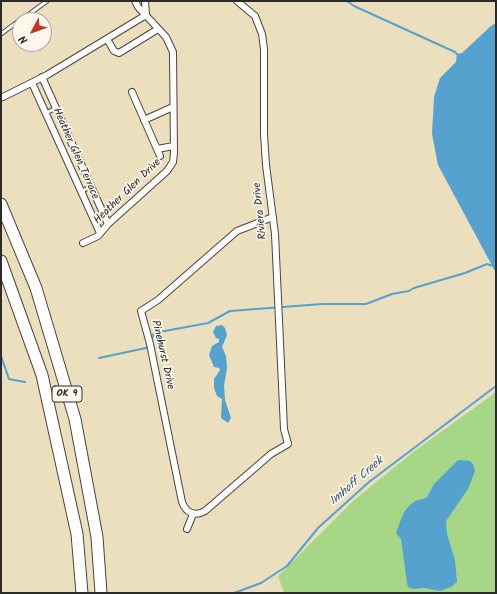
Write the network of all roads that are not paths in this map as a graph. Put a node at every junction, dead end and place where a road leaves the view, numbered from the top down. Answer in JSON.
{"nodes":[{"id":1,"x":47,"y":1,"type":"edge"},
{"id":2,"x":135,"y":1,"type":"edge"},
{"id":3,"x":145,"y":1,"type":"edge"},
{"id":4,"x":237,"y":1,"type":"edge"},
{"id":5,"x":31,"y":12,"type":"edge"},
{"id":6,"x":146,"y":15,"type":"junction"},
{"id":7,"x":12,"y":26,"type":"edge"},
{"id":8,"x":158,"y":29,"type":"junction"},
{"id":9,"x":1,"y":34,"type":"edge"},
{"id":10,"x":107,"y":39,"type":"junction"},
{"id":11,"x":42,"y":77,"type":"junction"},
{"id":12,"x":32,"y":83,"type":"junction"},
{"id":13,"x":132,"y":92,"type":"dead end"},
{"id":14,"x":3,"y":97,"type":"dead end"},
{"id":15,"x":173,"y":107,"type":"junction"},
{"id":16,"x":56,"y":108,"type":"junction"},
{"id":17,"x":46,"y":113,"type":"junction"},
{"id":18,"x":144,"y":120,"type":"junction"},
{"id":19,"x":174,"y":146,"type":"junction"},
{"id":20,"x":74,"y":148,"type":"junction"},
{"id":21,"x":157,"y":149,"type":"junction"},
{"id":22,"x":63,"y":151,"type":"junction"},
{"id":23,"x":160,"y":156,"type":"dead end"},
{"id":24,"x":91,"y":186,"type":"junction"},
{"id":25,"x":81,"y":192,"type":"junction"},
{"id":26,"x":1,"y":204,"type":"edge"},
{"id":27,"x":273,"y":217,"type":"junction"},
{"id":28,"x":108,"y":224,"type":"junction"},
{"id":29,"x":100,"y":233,"type":"junction"},
{"id":30,"x":83,"y":243,"type":"dead end"},
{"id":31,"x":1,"y":261,"type":"edge"},
{"id":32,"x":193,"y":514,"type":"junction"},
{"id":33,"x":187,"y":529,"type":"dead end"},
{"id":34,"x":82,"y":593,"type":"edge"},
{"id":35,"x":100,"y":593,"type":"edge"}],
"edges":[{"from":1,"to":5,"type":"lane"},
{"from":2,"to":6,"type":"street","name":"Heather Glen Drive"},
{"from":3,"to":6,"type":"street"},
{"from":4,"to":27,"type":"street","name":"Riviera Drive"},
{"from":6,"to":8,"type":"street","name":"Heather Glen Drive"},
{"from":6,"to":10,"type":"street"},
{"from":7,"to":9,"type":"lane"},
{"from":8,"to":10,"type":"street"},
{"from":8,"to":15,"type":"street","name":"Heather Glen Drive"},
{"from":10,"to":11,"type":"street"},
{"from":11,"to":12,"type":"street"},
{"from":11,"to":16,"type":"street","name":"Heather Glen Terrace"},
{"from":12,"to":14,"type":"street"},
{"from":12,"to":17,"type":"street","name":"Heather Glen Terrace"},
{"from":13,"to":18,"type":"street","name":"Heather Glen Drive"},
{"from":15,"to":18,"type":"street"},
{"from":15,"to":19,"type":"street","name":"Heather Glen Drive"},
{"from":16,"to":17,"type":"lane"},
{"from":16,"to":20,"type":"street","name":"Heather Glen Terrace"},
{"from":17,"to":22,"type":"street","name":"Heather Glen Terrace"},
{"from":18,"to":21,"type":"street","name":"Heather Glen Drive"},
{"from":19,"to":21,"type":"street","name":"Heather Glen Drive"},
{"from":19,"to":28,"type":"street","name":"Heather Glen Drive"},
{"from":20,"to":22,"type":"lane"},
{"from":20,"to":24,"type":"street","name":"Heather Glen Terrace"},
{"from":21,"to":23,"type":"street","name":"Heather Glen Drive"},
{"from":22,"to":25,"type":"street","name":"Heather Glen Terrace"},
{"from":24,"to":25,"type":"lane"},
{"from":24,"to":28,"type":"street","name":"Heather Glen Terrace"},
{"from":25,"to":29,"type":"street","name":"Heather Glen Terrace"},
{"from":26,"to":35,"type":"highway","number":"OK 9"},
{"from":27,"to":32,"type":"street","name":"Riviera Drive"},
{"from":27,"to":32,"type":"street","name":"Pinehurst Drive"},
{"from":28,"to":29,"type":"street","name":"Heather Glen Drive"},
{"from":29,"to":30,"type":"street","name":"Heather Glen Drive"},
{"from":31,"to":34,"type":"highway","number":"OK 9"},
{"from":32,"to":33,"type":"street"}]}
